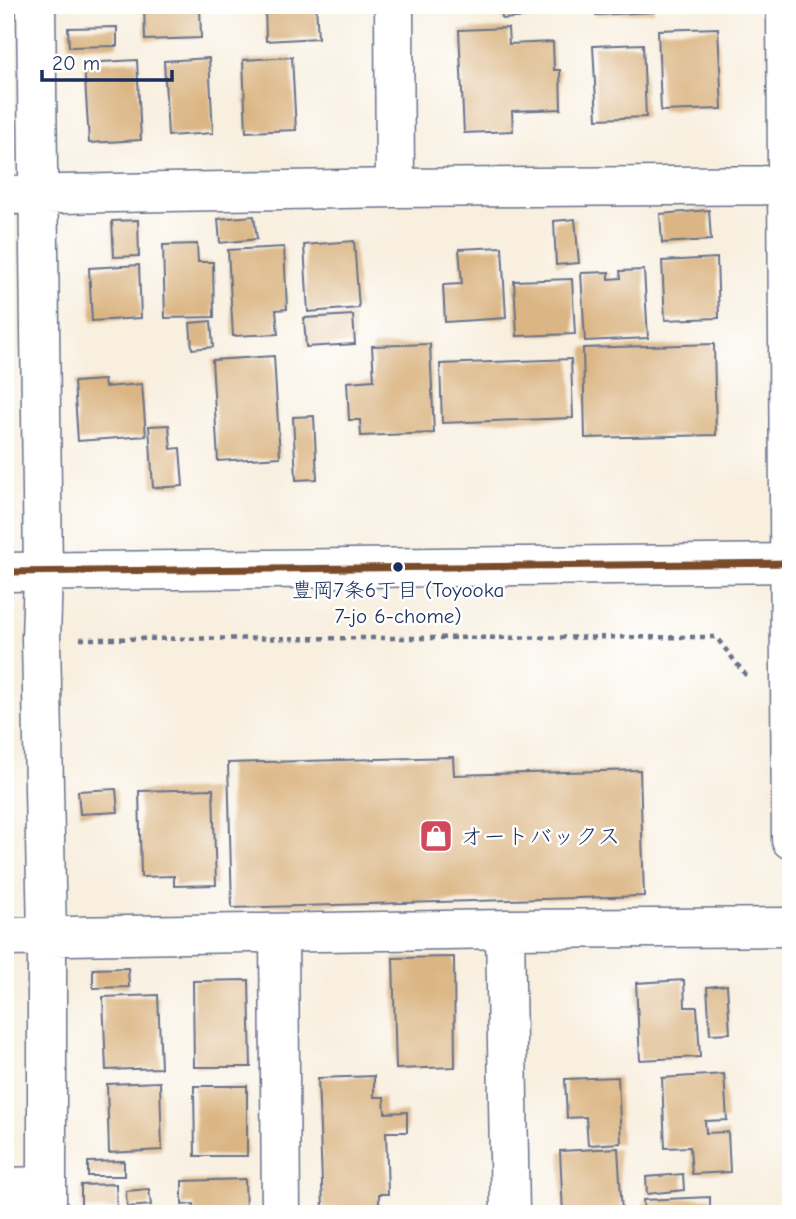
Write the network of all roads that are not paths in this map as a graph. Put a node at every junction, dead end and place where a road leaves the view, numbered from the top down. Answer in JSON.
{"nodes":[{"id":1,"x":36,"y":5,"type":"edge"},
{"id":2,"x":394,"y":5,"type":"edge"},
{"id":3,"x":786,"y":5,"type":"edge"},
{"id":4,"x":789,"y":185,"type":"junction"},
{"id":5,"x":395,"y":188,"type":"junction"},
{"id":6,"x":22,"y":195,"type":"edge"},
{"id":7,"x":790,"y":563,"type":"edge"},
{"id":8,"x":5,"y":572,"type":"edge"},
{"id":9,"x":43,"y":572,"type":"junction"},
{"id":10,"x":791,"y":841,"type":"edge"},
{"id":11,"x":791,"y":927,"type":"edge"},
{"id":12,"x":505,"y":929,"type":"junction"},
{"id":13,"x":279,"y":934,"type":"junction"},
{"id":14,"x":47,"y":936,"type":"junction"},
{"id":15,"x":5,"y":937,"type":"edge"},
{"id":16,"x":5,"y":1187,"type":"edge"},
{"id":17,"x":47,"y":1200,"type":"edge"},
{"id":18,"x":281,"y":1214,"type":"edge"},
{"id":19,"x":510,"y":1214,"type":"edge"}],
"edges":[{"from":1,"to":6,"type":"street"},
{"from":2,"to":5,"type":"street"},
{"from":3,"to":4,"type":"street"},
{"from":4,"to":5,"type":"street"},
{"from":4,"to":7,"type":"street"},
{"from":5,"to":6,"type":"street"},
{"from":6,"to":9,"type":"street"},
{"from":7,"to":9,"type":"street"},
{"from":7,"to":10,"type":"street"},
{"from":8,"to":9,"type":"street"},
{"from":9,"to":14,"type":"street"},
{"from":11,"to":12,"type":"street"},
{"from":12,"to":13,"type":"street"},
{"from":12,"to":19,"type":"street"},
{"from":13,"to":14,"type":"street"},
{"from":13,"to":18,"type":"street"},
{"from":14,"to":15,"type":"street"},
{"from":14,"to":17,"type":"street"},
{"from":16,"to":17,"type":"street"}]}
